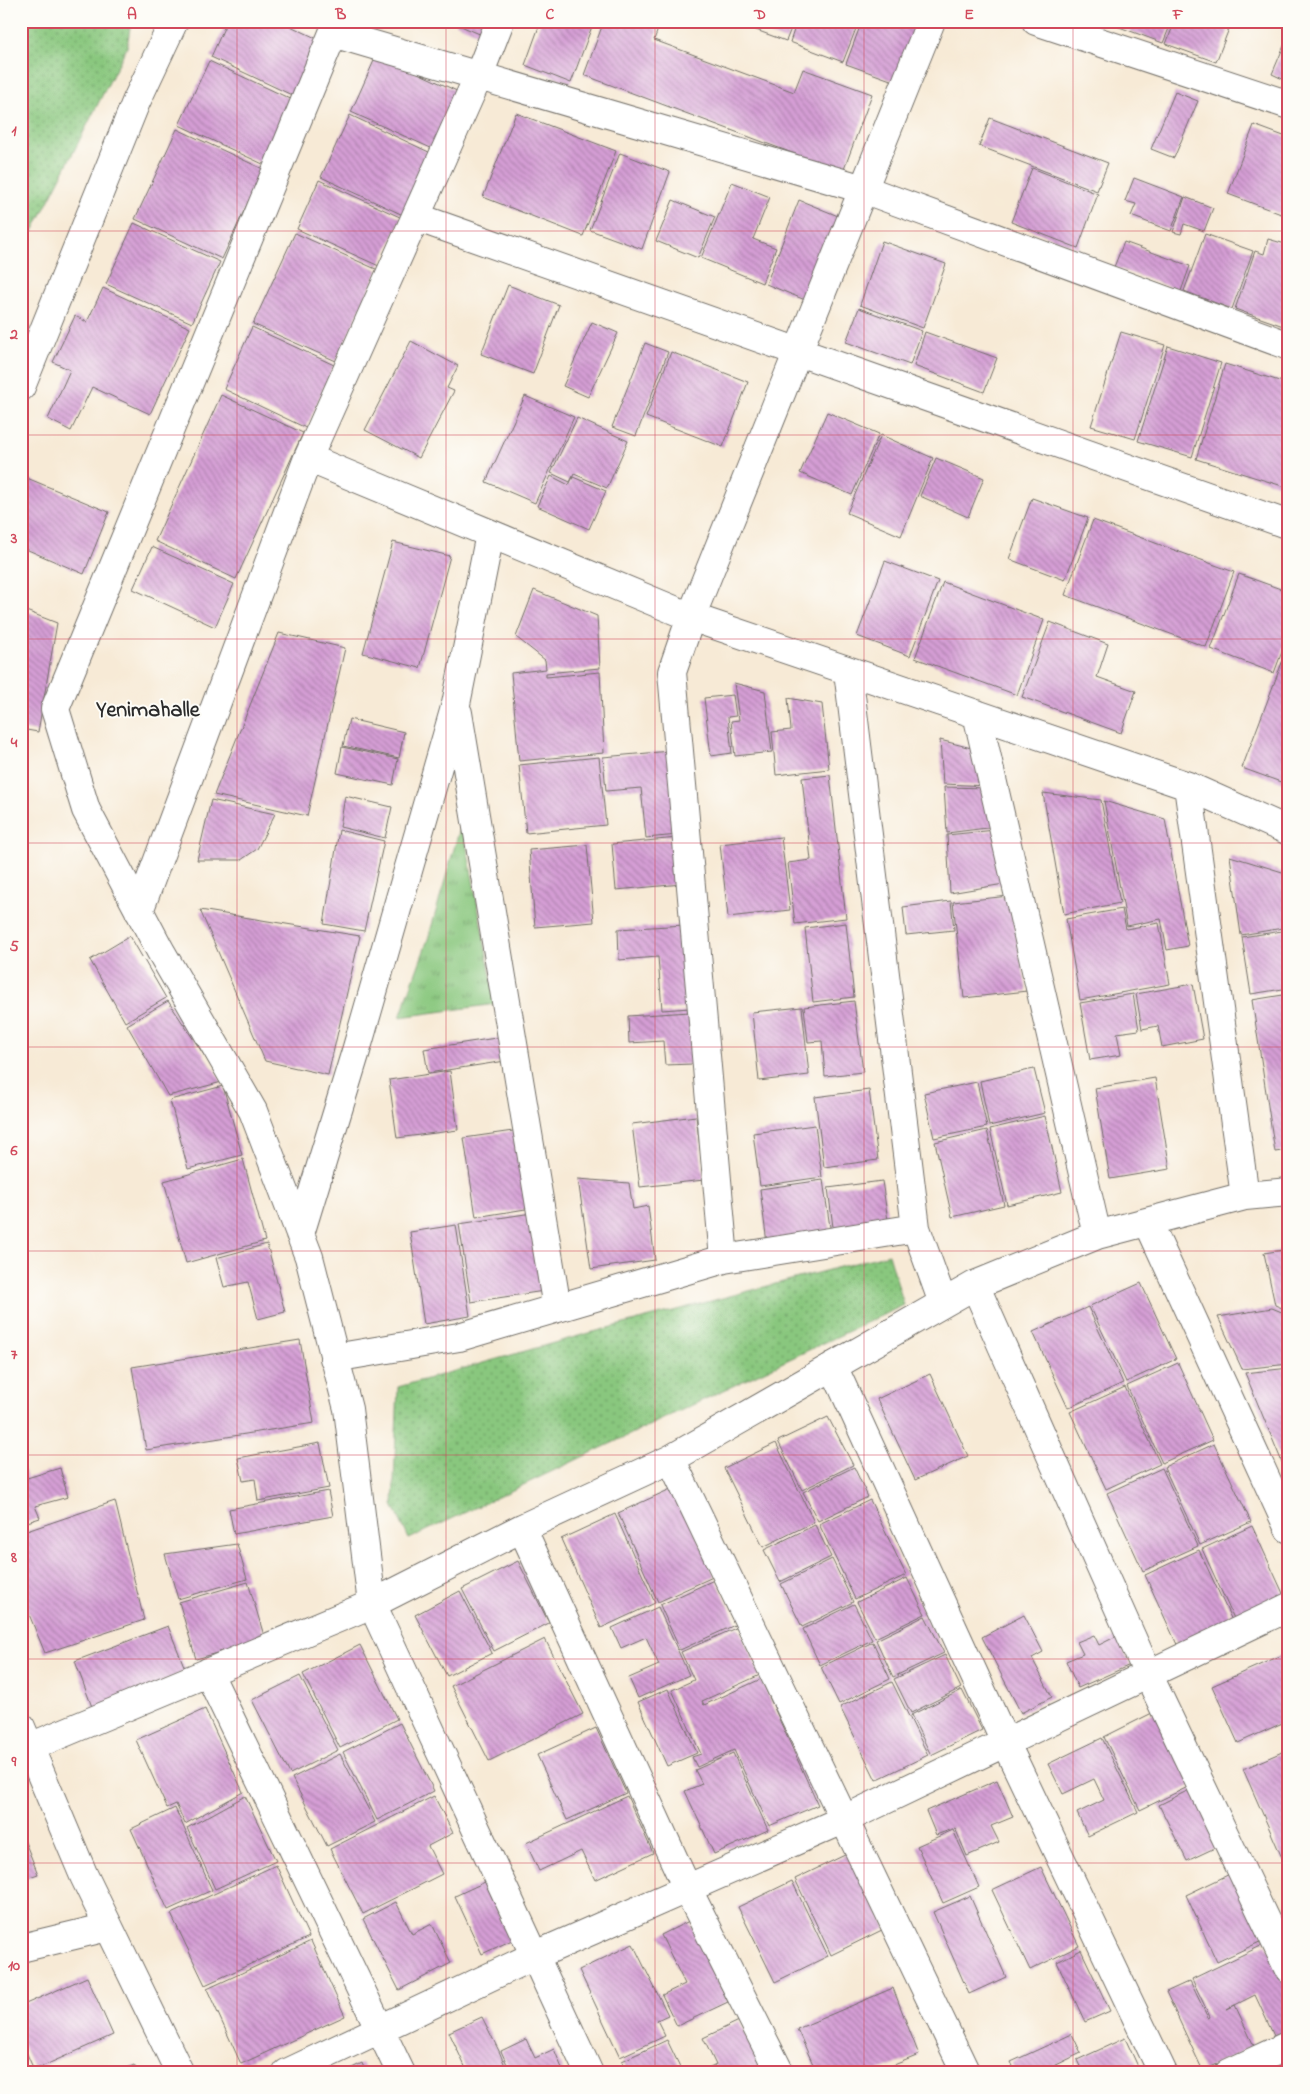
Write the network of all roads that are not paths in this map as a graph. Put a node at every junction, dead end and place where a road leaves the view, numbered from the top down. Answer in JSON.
{"nodes":[{"id":1,"x":174,"y":21,"type":"edge"},
{"id":2,"x":500,"y":21,"type":"edge"},
{"id":3,"x":931,"y":21,"type":"edge"},
{"id":4,"x":1036,"y":21,"type":"edge"},
{"id":5,"x":479,"y":75,"type":"junction"},
{"id":6,"x":1289,"y":105,"type":"edge"},
{"id":7,"x":863,"y":190,"type":"junction"},
{"id":8,"x":416,"y":217,"type":"junction"},
{"id":9,"x":1289,"y":346,"type":"edge"},
{"id":10,"x":797,"y":353,"type":"junction"},
{"id":11,"x":21,"y":387,"type":"edge"},
{"id":12,"x":308,"y":458,"type":"junction"},
{"id":13,"x":1289,"y":525,"type":"edge"},
{"id":14,"x":490,"y":534,"type":"junction"},
{"id":15,"x":691,"y":617,"type":"junction"},
{"id":16,"x":848,"y":671,"type":"junction"},
{"id":17,"x":456,"y":704,"type":"junction"},
{"id":18,"x":977,"y":714,"type":"junction"},
{"id":19,"x":1188,"y":786,"type":"junction"},
{"id":20,"x":1289,"y":831,"type":"edge"},
{"id":21,"x":139,"y":911,"type":"junction"},
{"id":22,"x":1289,"y":1192,"type":"edge"},
{"id":23,"x":1244,"y":1196,"type":"junction"},
{"id":24,"x":1148,"y":1222,"type":"junction"},
{"id":25,"x":916,"y":1228,"type":"junction"},
{"id":26,"x":300,"y":1234,"type":"junction"},
{"id":27,"x":1097,"y":1236,"type":"junction"},
{"id":28,"x":724,"y":1259,"type":"junction"},
{"id":29,"x":975,"y":1285,"type":"junction"},
{"id":30,"x":943,"y":1303,"type":"junction"},
{"id":31,"x":557,"y":1308,"type":"junction"},
{"id":32,"x":334,"y":1358,"type":"junction"},
{"id":33,"x":833,"y":1366,"type":"junction"},
{"id":34,"x":672,"y":1459,"type":"junction"},
{"id":35,"x":522,"y":1528,"type":"junction"},
{"id":36,"x":1289,"y":1529,"type":"edge"},
{"id":37,"x":372,"y":1604,"type":"junction"},
{"id":38,"x":1289,"y":1606,"type":"edge"},
{"id":39,"x":208,"y":1672,"type":"junction"},
{"id":40,"x":1148,"y":1674,"type":"junction"},
{"id":41,"x":25,"y":1737,"type":"edge"},
{"id":42,"x":1005,"y":1742,"type":"junction"},
{"id":43,"x":843,"y":1820,"type":"junction"},
{"id":44,"x":687,"y":1888,"type":"junction"},
{"id":45,"x":108,"y":1927,"type":"junction"},
{"id":46,"x":21,"y":1948,"type":"edge"},
{"id":47,"x":534,"y":1956,"type":"junction"},
{"id":48,"x":1289,"y":1970,"type":"edge"},
{"id":49,"x":381,"y":2028,"type":"junction"},
{"id":50,"x":1289,"y":2044,"type":"edge"},
{"id":51,"x":180,"y":2073,"type":"edge"},
{"id":52,"x":287,"y":2073,"type":"edge"},
{"id":53,"x":401,"y":2073,"type":"edge"},
{"id":54,"x":588,"y":2073,"type":"edge"},
{"id":55,"x":780,"y":2073,"type":"edge"},
{"id":56,"x":966,"y":2073,"type":"edge"},
{"id":57,"x":1163,"y":2073,"type":"edge"},
{"id":58,"x":1228,"y":2073,"type":"edge"}],
"edges":[{"from":1,"to":11,"type":"street"},
{"from":2,"to":5,"type":"street"},
{"from":3,"to":7,"type":"street"},
{"from":4,"to":6,"type":"street"},
{"from":5,"to":7,"type":"street"},
{"from":5,"to":8,"type":"street"},
{"from":5,"to":21,"type":"street"},
{"from":7,"to":9,"type":"street"},
{"from":7,"to":10,"type":"street"},
{"from":8,"to":10,"type":"street"},
{"from":8,"to":12,"type":"street"},
{"from":10,"to":13,"type":"street"},
{"from":10,"to":15,"type":"street"},
{"from":12,"to":14,"type":"street"},
{"from":12,"to":21,"type":"street"},
{"from":14,"to":15,"type":"street"},
{"from":14,"to":17,"type":"street"},
{"from":15,"to":16,"type":"street"},
{"from":15,"to":28,"type":"street"},
{"from":16,"to":18,"type":"street"},
{"from":16,"to":25,"type":"street"},
{"from":17,"to":26,"type":"street"},
{"from":17,"to":31,"type":"street"},
{"from":18,"to":19,"type":"street"},
{"from":18,"to":27,"type":"street"},
{"from":19,"to":20,"type":"street"},
{"from":19,"to":23,"type":"street"},
{"from":21,"to":26,"type":"street"},
{"from":22,"to":23,"type":"street"},
{"from":23,"to":24,"type":"street"},
{"from":24,"to":27,"type":"street"},
{"from":24,"to":36,"type":"street"},
{"from":25,"to":28,"type":"street"},
{"from":25,"to":30,"type":"street"},
{"from":26,"to":32,"type":"street"},
{"from":27,"to":29,"type":"street"},
{"from":28,"to":31,"type":"street"},
{"from":29,"to":30,"type":"street"},
{"from":29,"to":40,"type":"street"},
{"from":30,"to":33,"type":"street"},
{"from":31,"to":32,"type":"street"},
{"from":32,"to":37,"type":"street"},
{"from":33,"to":34,"type":"street"},
{"from":33,"to":42,"type":"street"},
{"from":34,"to":35,"type":"street"},
{"from":34,"to":43,"type":"street"},
{"from":35,"to":37,"type":"street"},
{"from":35,"to":44,"type":"street"},
{"from":37,"to":39,"type":"street"},
{"from":37,"to":47,"type":"street"},
{"from":38,"to":40,"type":"street"},
{"from":39,"to":41,"type":"street"},
{"from":39,"to":49,"type":"street"},
{"from":40,"to":42,"type":"street"},
{"from":40,"to":48,"type":"street"},
{"from":41,"to":45,"type":"street"},
{"from":42,"to":43,"type":"street"},
{"from":42,"to":57,"type":"street"},
{"from":43,"to":44,"type":"street"},
{"from":43,"to":56,"type":"street"},
{"from":44,"to":47,"type":"street"},
{"from":44,"to":55,"type":"street"},
{"from":45,"to":46,"type":"street"},
{"from":45,"to":51,"type":"street"},
{"from":47,"to":49,"type":"street"},
{"from":47,"to":54,"type":"street"},
{"from":49,"to":52,"type":"street"},
{"from":49,"to":53,"type":"street"},
{"from":50,"to":58,"type":"street"}]}
